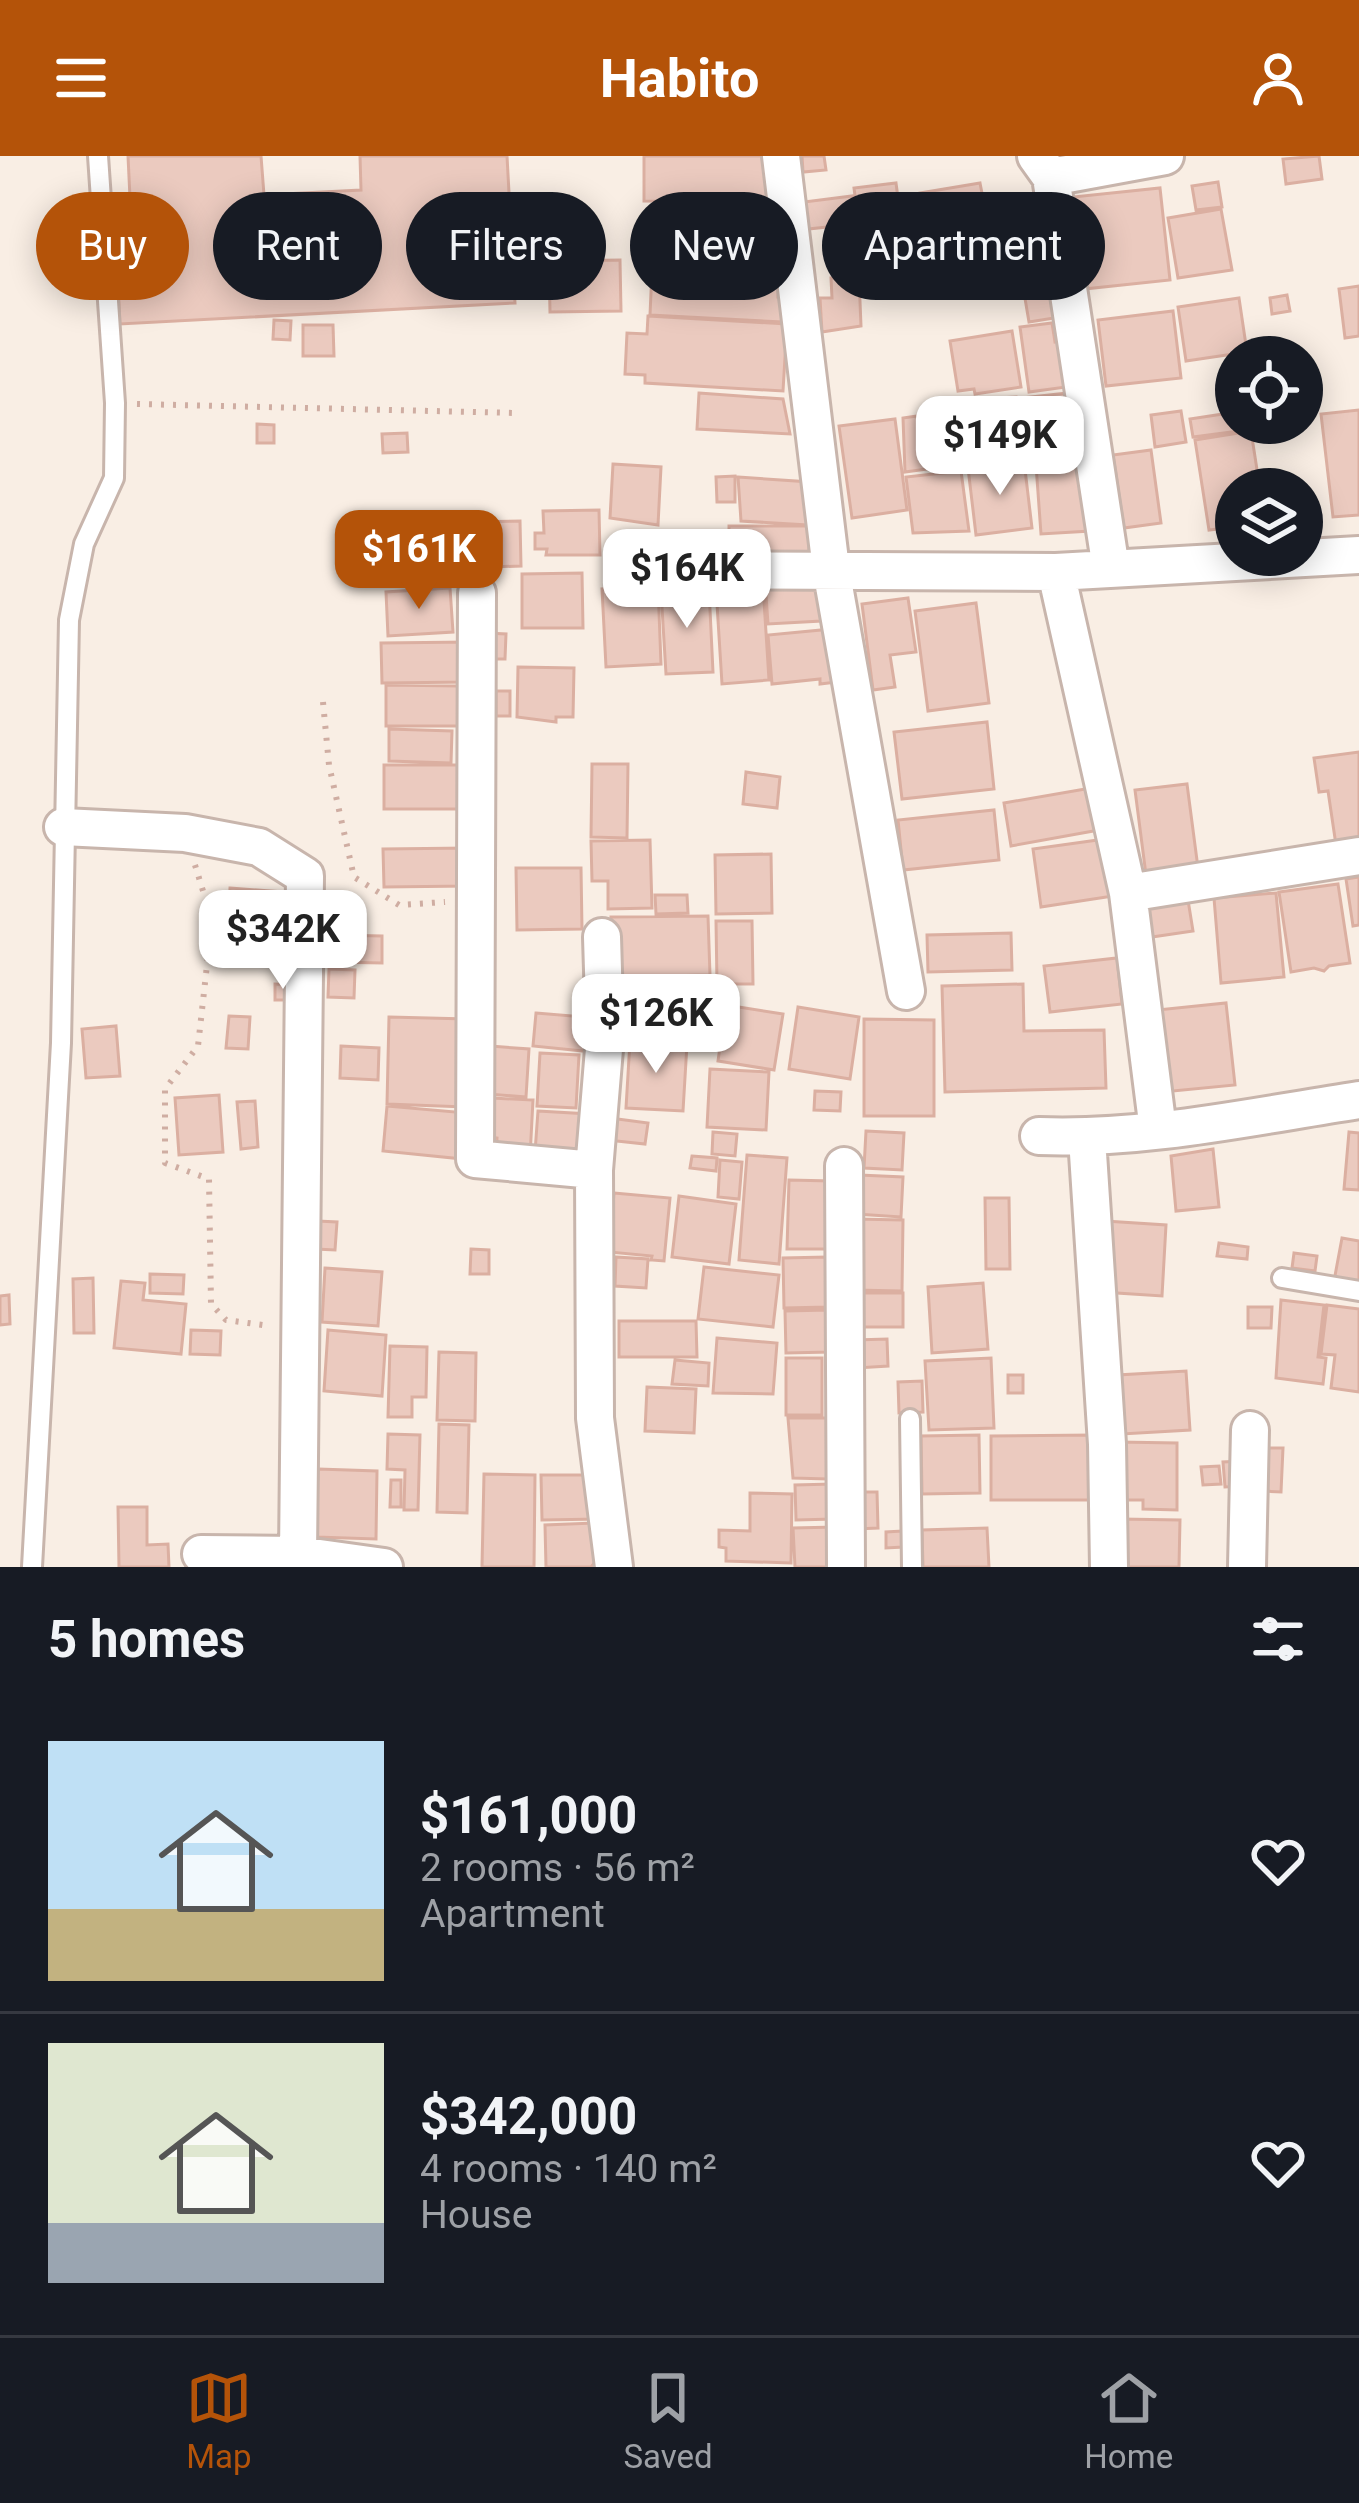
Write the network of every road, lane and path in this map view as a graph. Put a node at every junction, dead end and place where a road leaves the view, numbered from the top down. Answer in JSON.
{"nodes":[{"id":1,"x":98,"y":156,"type":"edge"},
{"id":2,"x":781,"y":156,"type":"edge"},
{"id":3,"x":1166,"y":156,"type":"edge"},
{"id":4,"x":1043,"y":167,"type":"edge"},
{"id":5,"x":115,"y":403,"type":"junction"},
{"id":6,"x":517,"y":413,"type":"dead end"},
{"id":7,"x":1359,"y":555,"type":"edge"},
{"id":8,"x":831,"y":568,"type":"junction"},
{"id":9,"x":1112,"y":569,"type":"junction"},
{"id":10,"x":660,"y":570,"type":"dead end"},
{"id":11,"x":1056,"y":572,"type":"junction"},
{"id":12,"x":477,"y":593,"type":"dead end"},
{"id":13,"x":323,"y":702,"type":"dead end"},
{"id":14,"x":63,"y":827,"type":"junction"},
{"id":15,"x":185,"y":833,"type":"junction"},
{"id":16,"x":1359,"y":856,"type":"edge"},
{"id":17,"x":1128,"y":893,"type":"junction"},
{"id":18,"x":478,"y":900,"type":"junction"},
{"id":19,"x":602,"y":937,"type":"dead end"},
{"id":20,"x":906,"y":991,"type":"dead end"},
{"id":21,"x":1359,"y":1100,"type":"edge"},
{"id":22,"x":1158,"y":1130,"type":"junction"},
{"id":23,"x":1040,"y":1136,"type":"dead end"},
{"id":24,"x":1088,"y":1138,"type":"junction"},
{"id":25,"x":844,"y":1166,"type":"dead end"},
{"id":26,"x":594,"y":1170,"type":"junction"},
{"id":27,"x":1282,"y":1278,"type":"dead end"},
{"id":28,"x":1359,"y":1291,"type":"edge"},
{"id":29,"x":303,"y":1331,"type":"junction"},
{"id":30,"x":910,"y":1419,"type":"dead end"},
{"id":31,"x":1250,"y":1430,"type":"dead end"},
{"id":32,"x":201,"y":1554,"type":"dead end"},
{"id":33,"x":298,"y":1555,"type":"junction"},
{"id":34,"x":32,"y":1567,"type":"edge"},
{"id":35,"x":384,"y":1567,"type":"edge"},
{"id":36,"x":614,"y":1567,"type":"edge"},
{"id":37,"x":847,"y":1567,"type":"edge"},
{"id":38,"x":912,"y":1567,"type":"edge"},
{"id":39,"x":1109,"y":1567,"type":"edge"},
{"id":40,"x":1247,"y":1567,"type":"edge"}],
"edges":[{"from":1,"to":5,"type":"lane"},
{"from":2,"to":8,"type":"street"},
{"from":3,"to":4,"type":"street"},
{"from":4,"to":9,"type":"street"},
{"from":5,"to":6,"type":"path"},
{"from":5,"to":14,"type":"lane"},
{"from":7,"to":9,"type":"street"},
{"from":8,"to":10,"type":"street"},
{"from":8,"to":11,"type":"street"},
{"from":8,"to":20,"type":"street"},
{"from":9,"to":11,"type":"street"},
{"from":11,"to":17,"type":"street"},
{"from":12,"to":18,"type":"street"},
{"from":13,"to":18,"type":"path"},
{"from":14,"to":15,"type":"street"},
{"from":14,"to":34,"type":"lane"},
{"from":15,"to":29,"type":"street"},
{"from":15,"to":29,"type":"path"},
{"from":16,"to":17,"type":"street"},
{"from":17,"to":22,"type":"street"},
{"from":18,"to":26,"type":"street"},
{"from":19,"to":26,"type":"street"},
{"from":21,"to":22,"type":"street"},
{"from":22,"to":24,"type":"street"},
{"from":23,"to":24,"type":"street"},
{"from":24,"to":39,"type":"street"},
{"from":25,"to":37,"type":"street"},
{"from":26,"to":36,"type":"street"},
{"from":27,"to":28,"type":"lane"},
{"from":29,"to":33,"type":"street"},
{"from":30,"to":38,"type":"lane"},
{"from":31,"to":40,"type":"street"},
{"from":32,"to":33,"type":"street"},
{"from":33,"to":35,"type":"street"}]}
